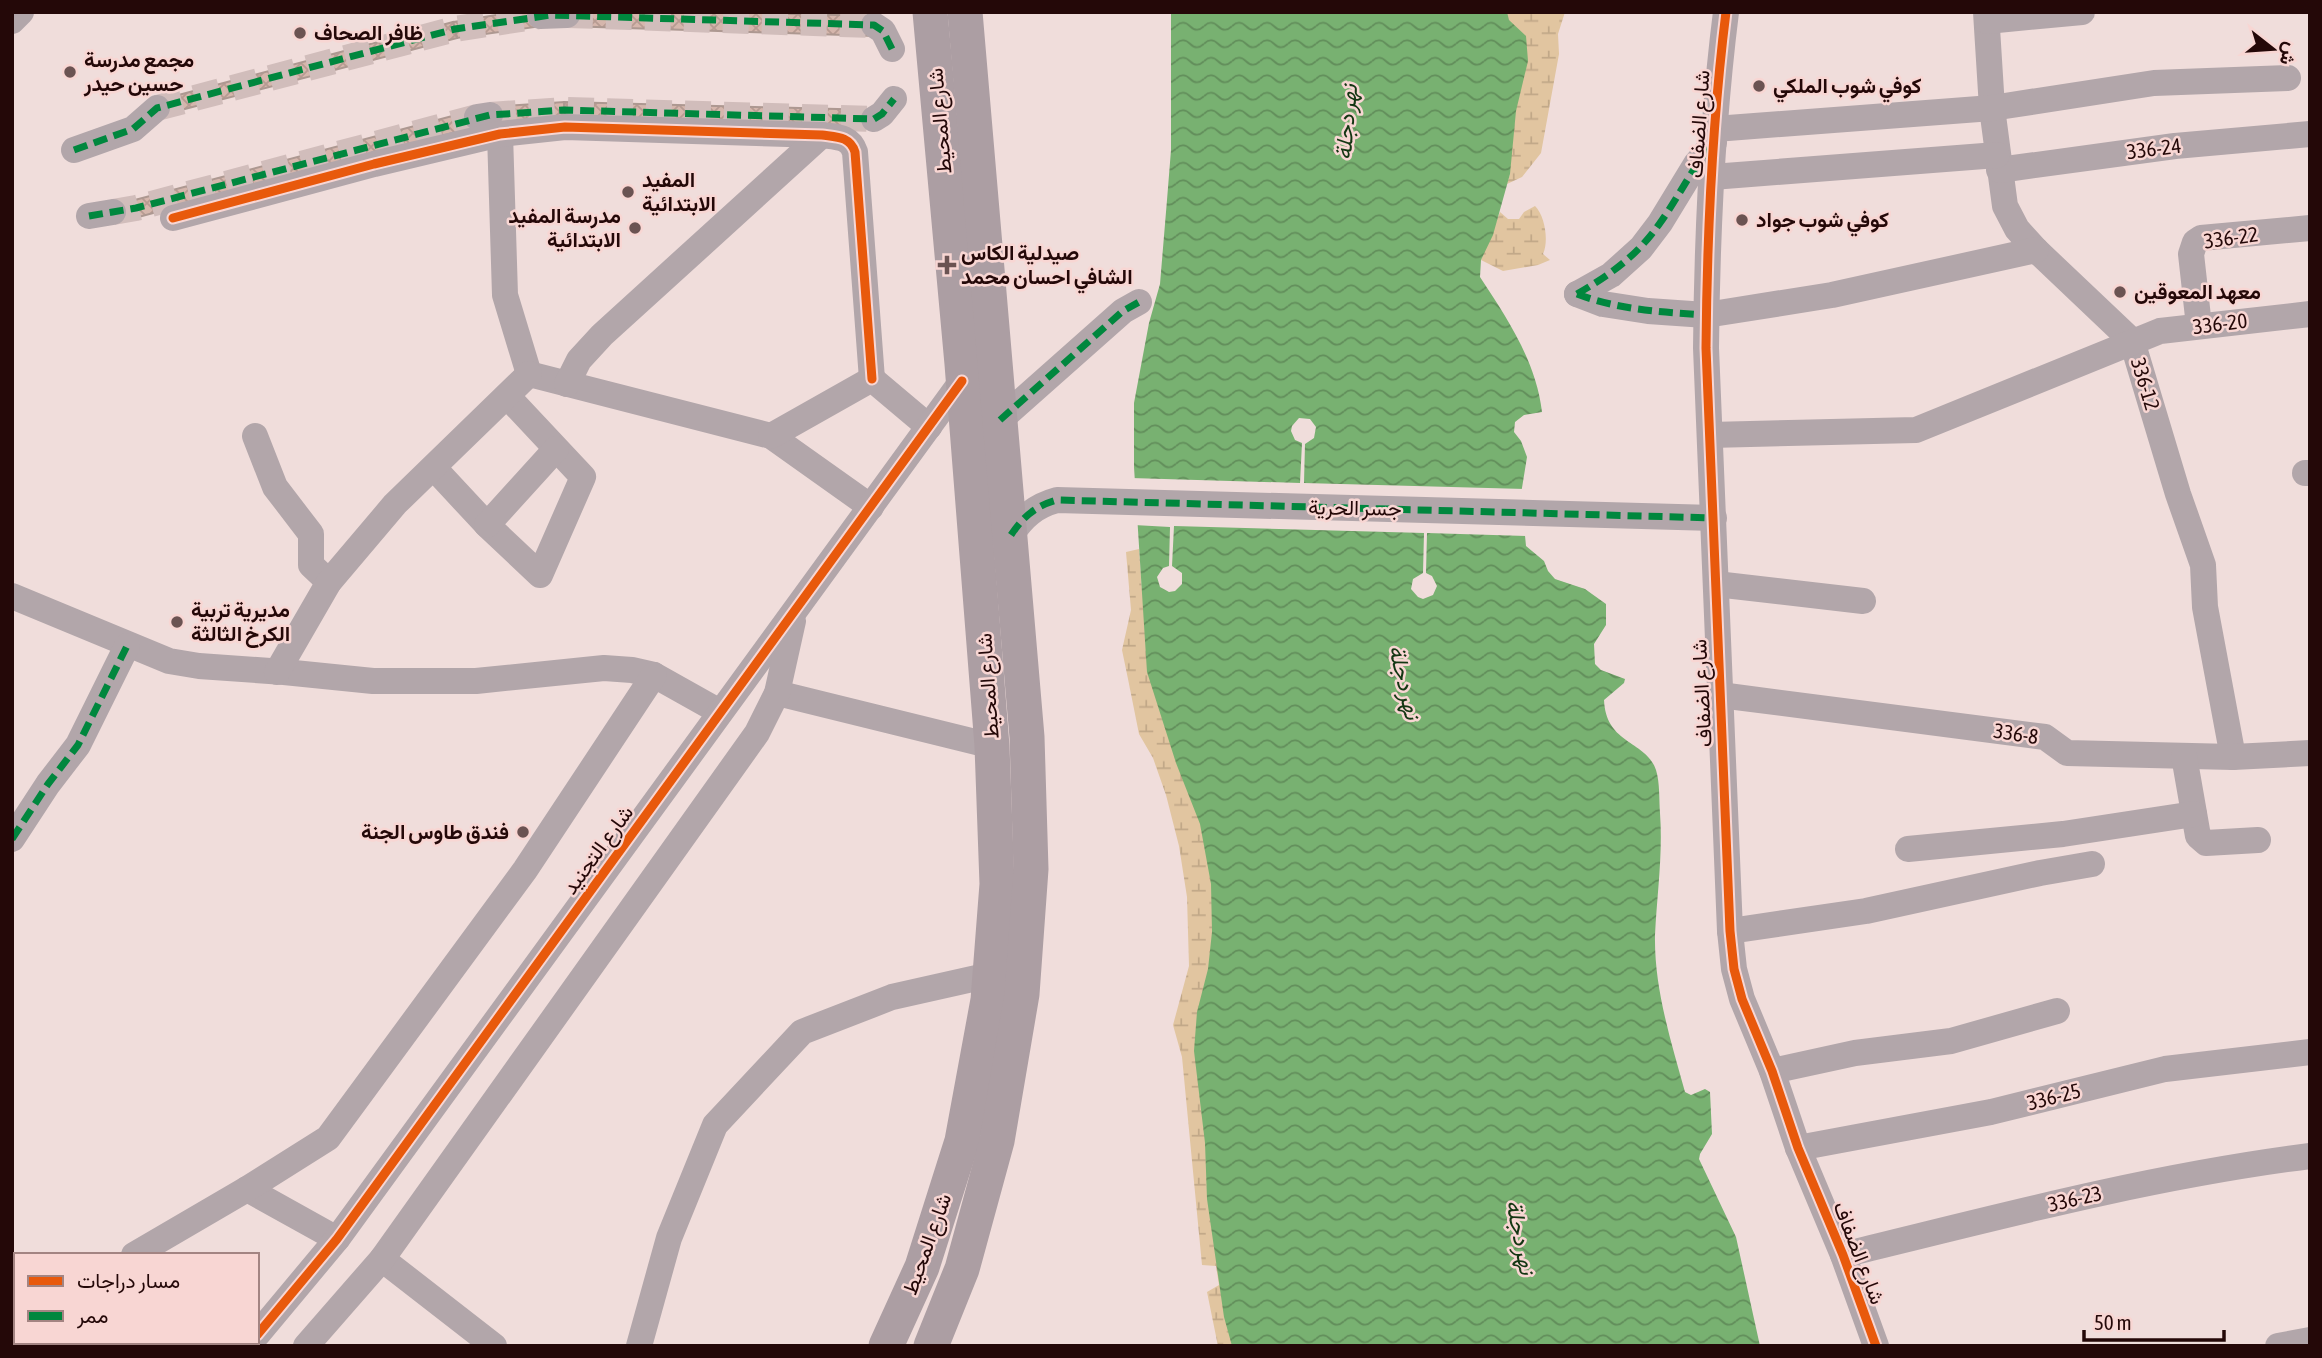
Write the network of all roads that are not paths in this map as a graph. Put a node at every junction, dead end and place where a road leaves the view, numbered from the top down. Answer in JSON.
{"nodes":[{"id":1,"x":21,"y":12,"type":"edge"},
{"id":2,"x":930,"y":12,"type":"edge"},
{"id":3,"x":965,"y":12,"type":"edge"},
{"id":4,"x":1726,"y":12,"type":"edge"},
{"id":5,"x":2082,"y":12,"type":"edge"},
{"id":6,"x":567,"y":15,"type":"dead end"},
{"id":7,"x":540,"y":16,"type":"dead end"},
{"id":8,"x":1987,"y":17,"type":"edge"},
{"id":9,"x":12,"y":21,"type":"edge"},
{"id":10,"x":874,"y":25,"type":"dead end"},
{"id":11,"x":892,"y":49,"type":"dead end"},
{"id":12,"x":2288,"y":78,"type":"dead end"},
{"id":13,"x":894,"y":99,"type":"dead end"},
{"id":14,"x":157,"y":108,"type":"tunnel mouth"},
{"id":15,"x":1992,"y":108,"type":"junction"},
{"id":16,"x":874,"y":119,"type":"dead end"},
{"id":17,"x":487,"y":126,"type":"junction"},
{"id":18,"x":2310,"y":134,"type":"edge"},
{"id":19,"x":821,"y":135,"type":"junction"},
{"id":20,"x":1714,"y":136,"type":"junction"},
{"id":21,"x":74,"y":150,"type":"dead end"},
{"id":22,"x":1998,"y":163,"type":"junction"},
{"id":23,"x":1712,"y":177,"type":"junction"},
{"id":24,"x":173,"y":218,"type":"dead end"},
{"id":25,"x":2310,"y":228,"type":"edge"},
{"id":26,"x":2036,"y":250,"type":"junction"},
{"id":27,"x":1139,"y":302,"type":"dead end"},
{"id":28,"x":2310,"y":314,"type":"edge"},
{"id":29,"x":1706,"y":315,"type":"junction"},
{"id":30,"x":2199,"y":326,"type":"junction"},
{"id":31,"x":2132,"y":341,"type":"junction"},
{"id":32,"x":529,"y":374,"type":"junction"},
{"id":33,"x":872,"y":379,"type":"junction"},
{"id":34,"x":962,"y":381,"type":"junction"},
{"id":35,"x":568,"y":384,"type":"junction"},
{"id":36,"x":507,"y":396,"type":"junction"},
{"id":37,"x":1000,"y":420,"type":"junction"},
{"id":38,"x":929,"y":427,"type":"junction"},
{"id":39,"x":1710,"y":435,"type":"junction"},
{"id":40,"x":255,"y":436,"type":"dead end"},
{"id":41,"x":771,"y":436,"type":"junction"},
{"id":42,"x":556,"y":449,"type":"junction"},
{"id":43,"x":434,"y":468,"type":"junction"},
{"id":44,"x":871,"y":507,"type":"junction"},
{"id":45,"x":1714,"y":517,"type":"junction"},
{"id":46,"x":487,"y":525,"type":"junction"},
{"id":47,"x":1010,"y":533,"type":"junction"},
{"id":48,"x":975,"y":535,"type":"junction"},
{"id":49,"x":1014,"y":575,"type":"junction"},
{"id":50,"x":979,"y":580,"type":"junction"},
{"id":51,"x":329,"y":582,"type":"junction"},
{"id":52,"x":1716,"y":584,"type":"junction"},
{"id":53,"x":12,"y":596,"type":"edge"},
{"id":54,"x":1863,"y":601,"type":"dead end"},
{"id":55,"x":795,"y":610,"type":"junction"},
{"id":56,"x":127,"y":646,"type":"junction"},
{"id":57,"x":277,"y":672,"type":"junction"},
{"id":58,"x":654,"y":675,"type":"junction"},
{"id":59,"x":777,"y":693,"type":"junction"},
{"id":60,"x":1720,"y":695,"type":"junction"},
{"id":61,"x":720,"y":712,"type":"junction"},
{"id":62,"x":992,"y":746,"type":"junction"},
{"id":63,"x":2310,"y":753,"type":"edge"},
{"id":64,"x":2184,"y":756,"type":"junction"},
{"id":65,"x":2232,"y":757,"type":"junction"},
{"id":66,"x":2194,"y":814,"type":"junction"},
{"id":67,"x":12,"y":839,"type":"edge"},
{"id":68,"x":2258,"y":840,"type":"dead end"},
{"id":69,"x":1908,"y":849,"type":"dead end"},
{"id":70,"x":2092,"y":864,"type":"dead end"},
{"id":71,"x":1730,"y":930,"type":"junction"},
{"id":72,"x":990,"y":975,"type":"junction"},
{"id":73,"x":2057,"y":1011,"type":"dead end"},
{"id":74,"x":2310,"y":1052,"type":"edge"},
{"id":75,"x":1772,"y":1071,"type":"junction"},
{"id":76,"x":985,"y":1113,"type":"junction"},
{"id":77,"x":1798,"y":1148,"type":"junction"},
{"id":78,"x":977,"y":1149,"type":"junction"},
{"id":79,"x":2310,"y":1156,"type":"edge"},
{"id":80,"x":247,"y":1189,"type":"junction"},
{"id":81,"x":337,"y":1239,"type":"junction"},
{"id":82,"x":137,"y":1253,"type":"edge"},
{"id":83,"x":1843,"y":1255,"type":"junction"},
{"id":84,"x":382,"y":1259,"type":"junction"},
{"id":85,"x":259,"y":1333,"type":"edge"},
{"id":86,"x":2310,"y":1340,"type":"edge"},
{"id":87,"x":306,"y":1346,"type":"edge"},
{"id":88,"x":494,"y":1346,"type":"edge"},
{"id":89,"x":639,"y":1346,"type":"edge"},
{"id":90,"x":886,"y":1346,"type":"edge"},
{"id":91,"x":931,"y":1346,"type":"edge"},
{"id":92,"x":1876,"y":1346,"type":"edge"},
{"id":93,"x":2278,"y":1346,"type":"edge"}],
"edges":[{"from":1,"to":9,"type":"street"},
{"from":2,"to":34,"type":"main road","name":"شارع المحيط"},
{"from":3,"to":37,"type":"main road","name":"شارع المحيط"},
{"from":4,"to":20,"type":"street","name":"شارع الضفاف"},
{"from":5,"to":8,"type":"street"},
{"from":6,"to":7,"type":"street"},
{"from":8,"to":15,"type":"street","name":"336-12"},
{"from":10,"to":11,"type":"street"},
{"from":12,"to":15,"type":"street"},
{"from":13,"to":16,"type":"street"},
{"from":14,"to":21,"type":"street"},
{"from":15,"to":20,"type":"street"},
{"from":15,"to":22,"type":"street","name":"336-12"},
{"from":17,"to":19,"type":"street"},
{"from":17,"to":24,"type":"street"},
{"from":17,"to":32,"type":"street"},
{"from":18,"to":22,"type":"street","name":"336-24"},
{"from":19,"to":33,"type":"street"},
{"from":19,"to":35,"type":"street"},
{"from":20,"to":23,"type":"street","name":"شارع الضفاف"},
{"from":20,"to":29,"type":"street"},
{"from":22,"to":23,"type":"street","name":"336-24"},
{"from":22,"to":26,"type":"street","name":"336-12"},
{"from":23,"to":29,"type":"street","name":"شارع الضفاف"},
{"from":25,"to":30,"type":"street","name":"336-22"},
{"from":26,"to":29,"type":"street"},
{"from":26,"to":31,"type":"street","name":"336-12"},
{"from":27,"to":37,"type":"street"},
{"from":28,"to":30,"type":"street","name":"336-20"},
{"from":29,"to":39,"type":"street","name":"شارع الضفاف"},
{"from":30,"to":31,"type":"street","name":"336-20"},
{"from":31,"to":39,"type":"street","name":"336-20"},
{"from":31,"to":65,"type":"street","name":"336-12"},
{"from":32,"to":35,"type":"street"},
{"from":32,"to":36,"type":"street"},
{"from":33,"to":38,"type":"street"},
{"from":33,"to":41,"type":"street"},
{"from":34,"to":38,"type":"street","name":"شارع التجنيد"},
{"from":34,"to":48,"type":"main road","name":"شارع المحيط"},
{"from":35,"to":41,"type":"street"},
{"from":36,"to":42,"type":"street"},
{"from":36,"to":43,"type":"street"},
{"from":37,"to":47,"type":"main road","name":"شارع المحيط"},
{"from":38,"to":44,"type":"street","name":"شارع التجنيد"},
{"from":39,"to":45,"type":"street","name":"شارع الضفاف"},
{"from":40,"to":51,"type":"street"},
{"from":41,"to":44,"type":"street"},
{"from":42,"to":46,"type":"street"},
{"from":42,"to":46,"type":"street"},
{"from":43,"to":46,"type":"street"},
{"from":43,"to":51,"type":"street"},
{"from":44,"to":55,"type":"street","name":"شارع التجنيد"},
{"from":45,"to":47,"type":"street","name":"جسر الحرية"},
{"from":45,"to":52,"type":"street","name":"شارع الضفاف"},
{"from":47,"to":48,"type":"main road"},
{"from":47,"to":49,"type":"main road","name":"شارع المحيط"},
{"from":48,"to":50,"type":"main road","name":"شارع المحيط"},
{"from":49,"to":50,"type":"main road"},
{"from":49,"to":76,"type":"main road","name":"شارع المحيط"},
{"from":50,"to":62,"type":"main road","name":"شارع المحيط"},
{"from":51,"to":57,"type":"street"},
{"from":52,"to":54,"type":"street"},
{"from":52,"to":60,"type":"street","name":"شارع الضفاف"},
{"from":53,"to":56,"type":"street"},
{"from":55,"to":59,"type":"street","name":"شارع التجنيد"},
{"from":55,"to":61,"type":"street","name":"شارع التجنيد"},
{"from":56,"to":57,"type":"street"},
{"from":56,"to":67,"type":"street"},
{"from":57,"to":58,"type":"street"},
{"from":58,"to":61,"type":"street"},
{"from":58,"to":80,"type":"street"},
{"from":59,"to":62,"type":"street"},
{"from":59,"to":84,"type":"street","name":"شارع التجنيد"},
{"from":60,"to":64,"type":"street","name":"336-8"},
{"from":60,"to":71,"type":"street","name":"شارع الضفاف"},
{"from":61,"to":81,"type":"street","name":"شارع التجنيد"},
{"from":62,"to":72,"type":"main road","name":"شارع المحيط"},
{"from":63,"to":65,"type":"street","name":"336-8"},
{"from":64,"to":65,"type":"street","name":"336-8"},
{"from":64,"to":66,"type":"street"},
{"from":66,"to":68,"type":"street"},
{"from":66,"to":69,"type":"street"},
{"from":70,"to":71,"type":"street"},
{"from":71,"to":75,"type":"street","name":"شارع الضفاف"},
{"from":72,"to":76,"type":"main road","name":"شارع المحيط"},
{"from":72,"to":89,"type":"street"},
{"from":73,"to":75,"type":"street"},
{"from":74,"to":77,"type":"street","name":"336-25"},
{"from":75,"to":77,"type":"street","name":"شارع الضفاف"},
{"from":76,"to":78,"type":"main road","name":"شارع المحيط"},
{"from":77,"to":83,"type":"street","name":"شارع الضفاف"},
{"from":78,"to":90,"type":"main road","name":"شارع المحيط"},
{"from":78,"to":91,"type":"main road","name":"شارع المحيط"},
{"from":79,"to":83,"type":"street","name":"336-23"},
{"from":80,"to":81,"type":"street"},
{"from":80,"to":82,"type":"street"},
{"from":81,"to":85,"type":"street","name":"شارع التجنيد"},
{"from":83,"to":92,"type":"street","name":"شارع الضفاف"},
{"from":84,"to":87,"type":"street","name":"شارع التجنيد"},
{"from":84,"to":88,"type":"street"},
{"from":86,"to":93,"type":"street"}]}
